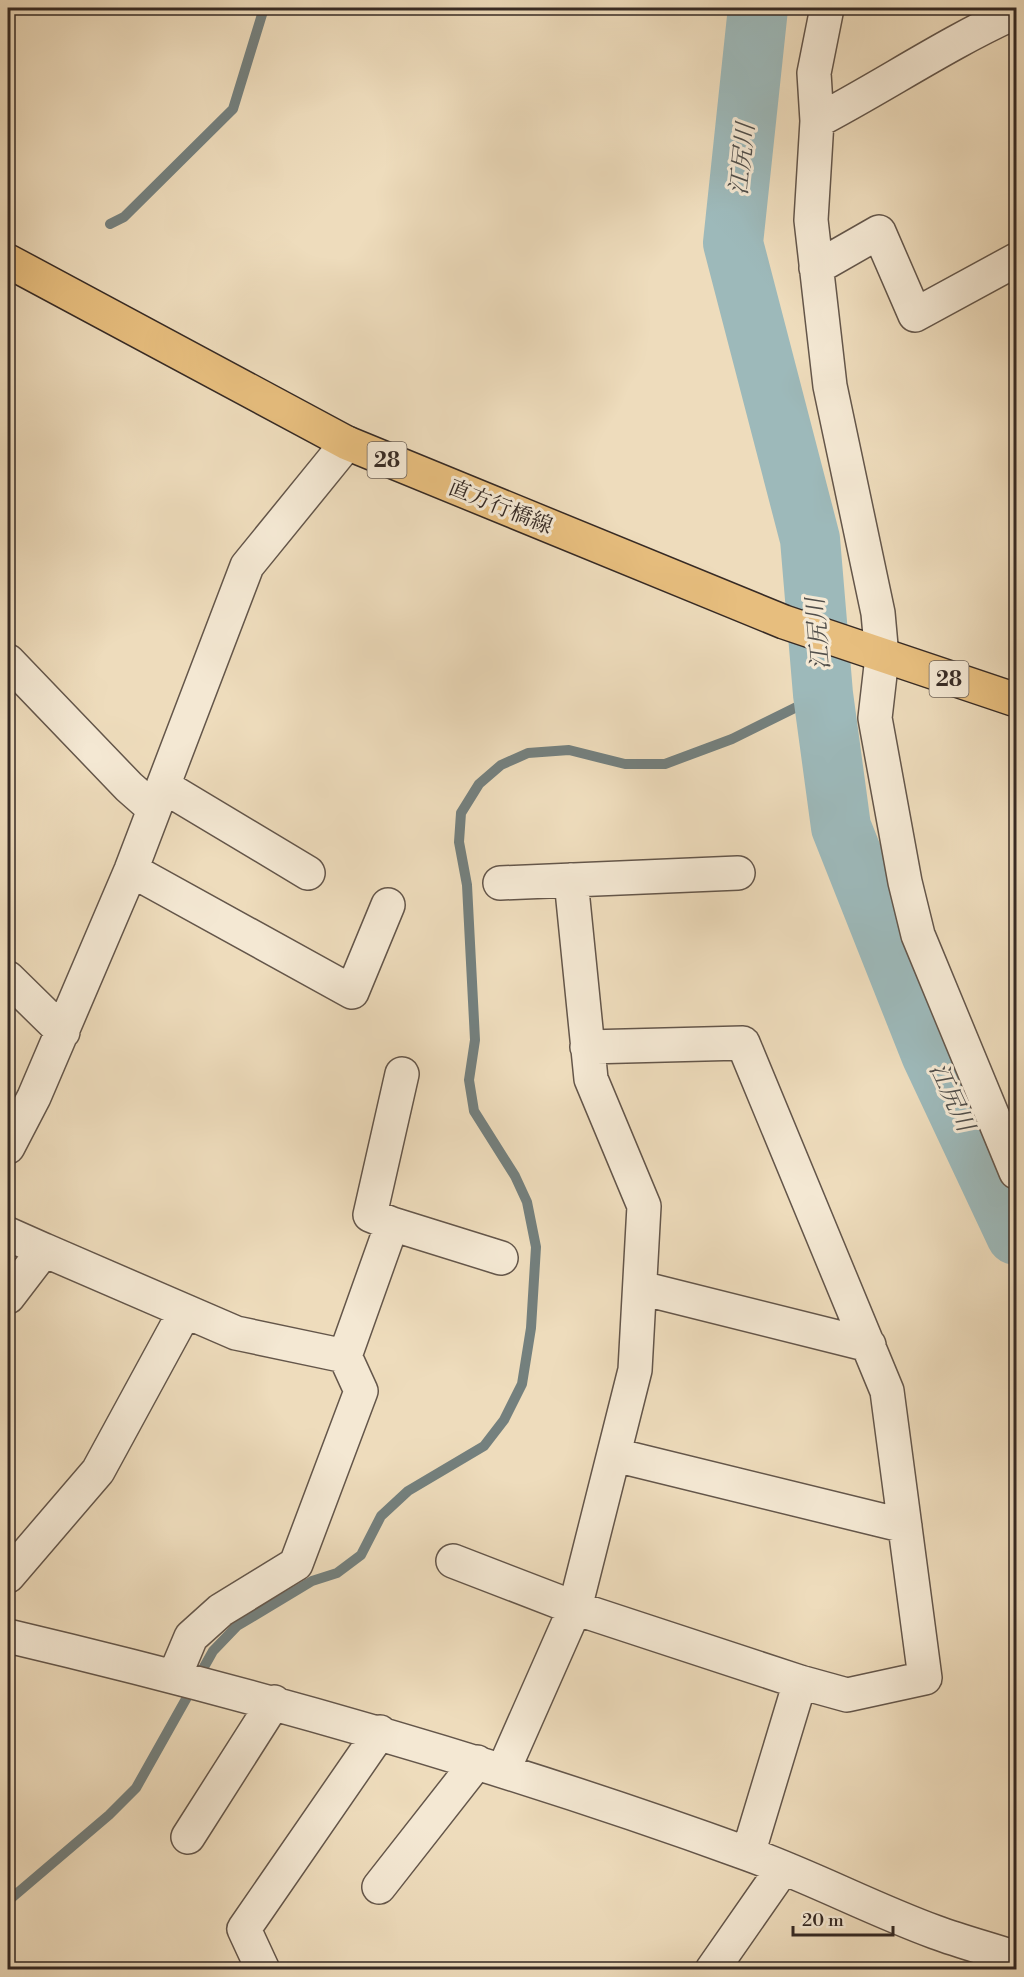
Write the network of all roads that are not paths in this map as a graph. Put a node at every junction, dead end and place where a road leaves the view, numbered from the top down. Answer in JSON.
{"nodes":[{"id":1,"x":827,"y":8,"type":"edge"},
{"id":2,"x":1012,"y":24,"type":"edge"},
{"id":3,"x":817,"y":121,"type":"junction"},
{"id":4,"x":1017,"y":260,"type":"edge"},
{"id":5,"x":8,"y":261,"type":"edge"},
{"id":6,"x":816,"y":268,"type":"junction"},
{"id":7,"x":347,"y":443,"type":"junction"},
{"id":8,"x":882,"y":657,"type":"junction"},
{"id":9,"x":8,"y":661,"type":"edge"},
{"id":10,"x":1017,"y":700,"type":"edge"},
{"id":11,"x":159,"y":797,"type":"junction"},
{"id":12,"x":131,"y":870,"type":"junction"},
{"id":13,"x":308,"y":873,"type":"dead end"},
{"id":14,"x":738,"y":873,"type":"dead end"},
{"id":15,"x":571,"y":879,"type":"junction"},
{"id":16,"x":500,"y":884,"type":"dead end"},
{"id":17,"x":388,"y":905,"type":"dead end"},
{"id":18,"x":8,"y":978,"type":"edge"},
{"id":19,"x":63,"y":1032,"type":"junction"},
{"id":20,"x":587,"y":1047,"type":"junction"},
{"id":21,"x":402,"y":1074,"type":"dead end"},
{"id":22,"x":8,"y":1147,"type":"edge"},
{"id":23,"x":1017,"y":1172,"type":"edge"},
{"id":24,"x":392,"y":1224,"type":"junction"},
{"id":25,"x":8,"y":1234,"type":"edge"},
{"id":26,"x":44,"y":1250,"type":"junction"},
{"id":27,"x":501,"y":1258,"type":"dead end"},
{"id":28,"x":641,"y":1288,"type":"junction"},
{"id":29,"x":8,"y":1296,"type":"edge"},
{"id":30,"x":184,"y":1313,"type":"junction"},
{"id":31,"x":869,"y":1345,"type":"junction"},
{"id":32,"x":345,"y":1356,"type":"junction"},
{"id":33,"x":615,"y":1455,"type":"junction"},
{"id":34,"x":905,"y":1526,"type":"junction"},
{"id":35,"x":453,"y":1562,"type":"dead end"},
{"id":36,"x":8,"y":1576,"type":"edge"},
{"id":37,"x":575,"y":1608,"type":"junction"},
{"id":38,"x":8,"y":1635,"type":"edge"},
{"id":39,"x":175,"y":1675,"type":"junction"},
{"id":40,"x":800,"y":1683,"type":"junction"},
{"id":41,"x":274,"y":1702,"type":"junction"},
{"id":42,"x":381,"y":1732,"type":"junction"},
{"id":43,"x":490,"y":1767,"type":"junction"},
{"id":44,"x":188,"y":1837,"type":"dead end"},
{"id":45,"x":748,"y":1854,"type":"junction"},
{"id":46,"x":783,"y":1868,"type":"junction"},
{"id":47,"x":379,"y":1887,"type":"dead end"},
{"id":48,"x":1017,"y":1958,"type":"edge"},
{"id":49,"x":263,"y":1970,"type":"edge"},
{"id":50,"x":712,"y":1970,"type":"edge"}],
"edges":[{"from":1,"to":3,"type":"street"},
{"from":2,"to":3,"type":"street"},
{"from":3,"to":6,"type":"street"},
{"from":4,"to":6,"type":"street"},
{"from":5,"to":7,"type":"main road","name":"直方行橋線","number":"28"},
{"from":6,"to":8,"type":"street"},
{"from":7,"to":8,"type":"main road","name":"直方行橋線","number":"28"},
{"from":7,"to":11,"type":"street"},
{"from":8,"to":10,"type":"main road","name":"直方行橋線","number":"28"},
{"from":8,"to":23,"type":"street"},
{"from":9,"to":11,"type":"street"},
{"from":11,"to":12,"type":"street"},
{"from":11,"to":13,"type":"street"},
{"from":12,"to":17,"type":"street"},
{"from":12,"to":19,"type":"street"},
{"from":14,"to":15,"type":"street"},
{"from":15,"to":16,"type":"street"},
{"from":15,"to":20,"type":"street"},
{"from":18,"to":19,"type":"street"},
{"from":19,"to":22,"type":"street"},
{"from":20,"to":28,"type":"street"},
{"from":20,"to":31,"type":"street"},
{"from":21,"to":24,"type":"street"},
{"from":24,"to":27,"type":"street"},
{"from":24,"to":32,"type":"street"},
{"from":25,"to":26,"type":"street"},
{"from":26,"to":29,"type":"street"},
{"from":26,"to":30,"type":"street"},
{"from":28,"to":31,"type":"street"},
{"from":28,"to":33,"type":"street"},
{"from":30,"to":32,"type":"street"},
{"from":30,"to":36,"type":"street"},
{"from":31,"to":34,"type":"street"},
{"from":32,"to":39,"type":"street"},
{"from":33,"to":34,"type":"street"},
{"from":33,"to":37,"type":"street"},
{"from":34,"to":40,"type":"street"},
{"from":35,"to":37,"type":"street"},
{"from":37,"to":40,"type":"street"},
{"from":37,"to":43,"type":"street"},
{"from":38,"to":39,"type":"street"},
{"from":39,"to":41,"type":"street"},
{"from":40,"to":45,"type":"street"},
{"from":41,"to":42,"type":"street"},
{"from":41,"to":44,"type":"street"},
{"from":42,"to":43,"type":"street"},
{"from":42,"to":49,"type":"street"},
{"from":43,"to":45,"type":"street"},
{"from":43,"to":47,"type":"street"},
{"from":45,"to":46,"type":"street"},
{"from":46,"to":48,"type":"street"},
{"from":46,"to":50,"type":"street"}]}
